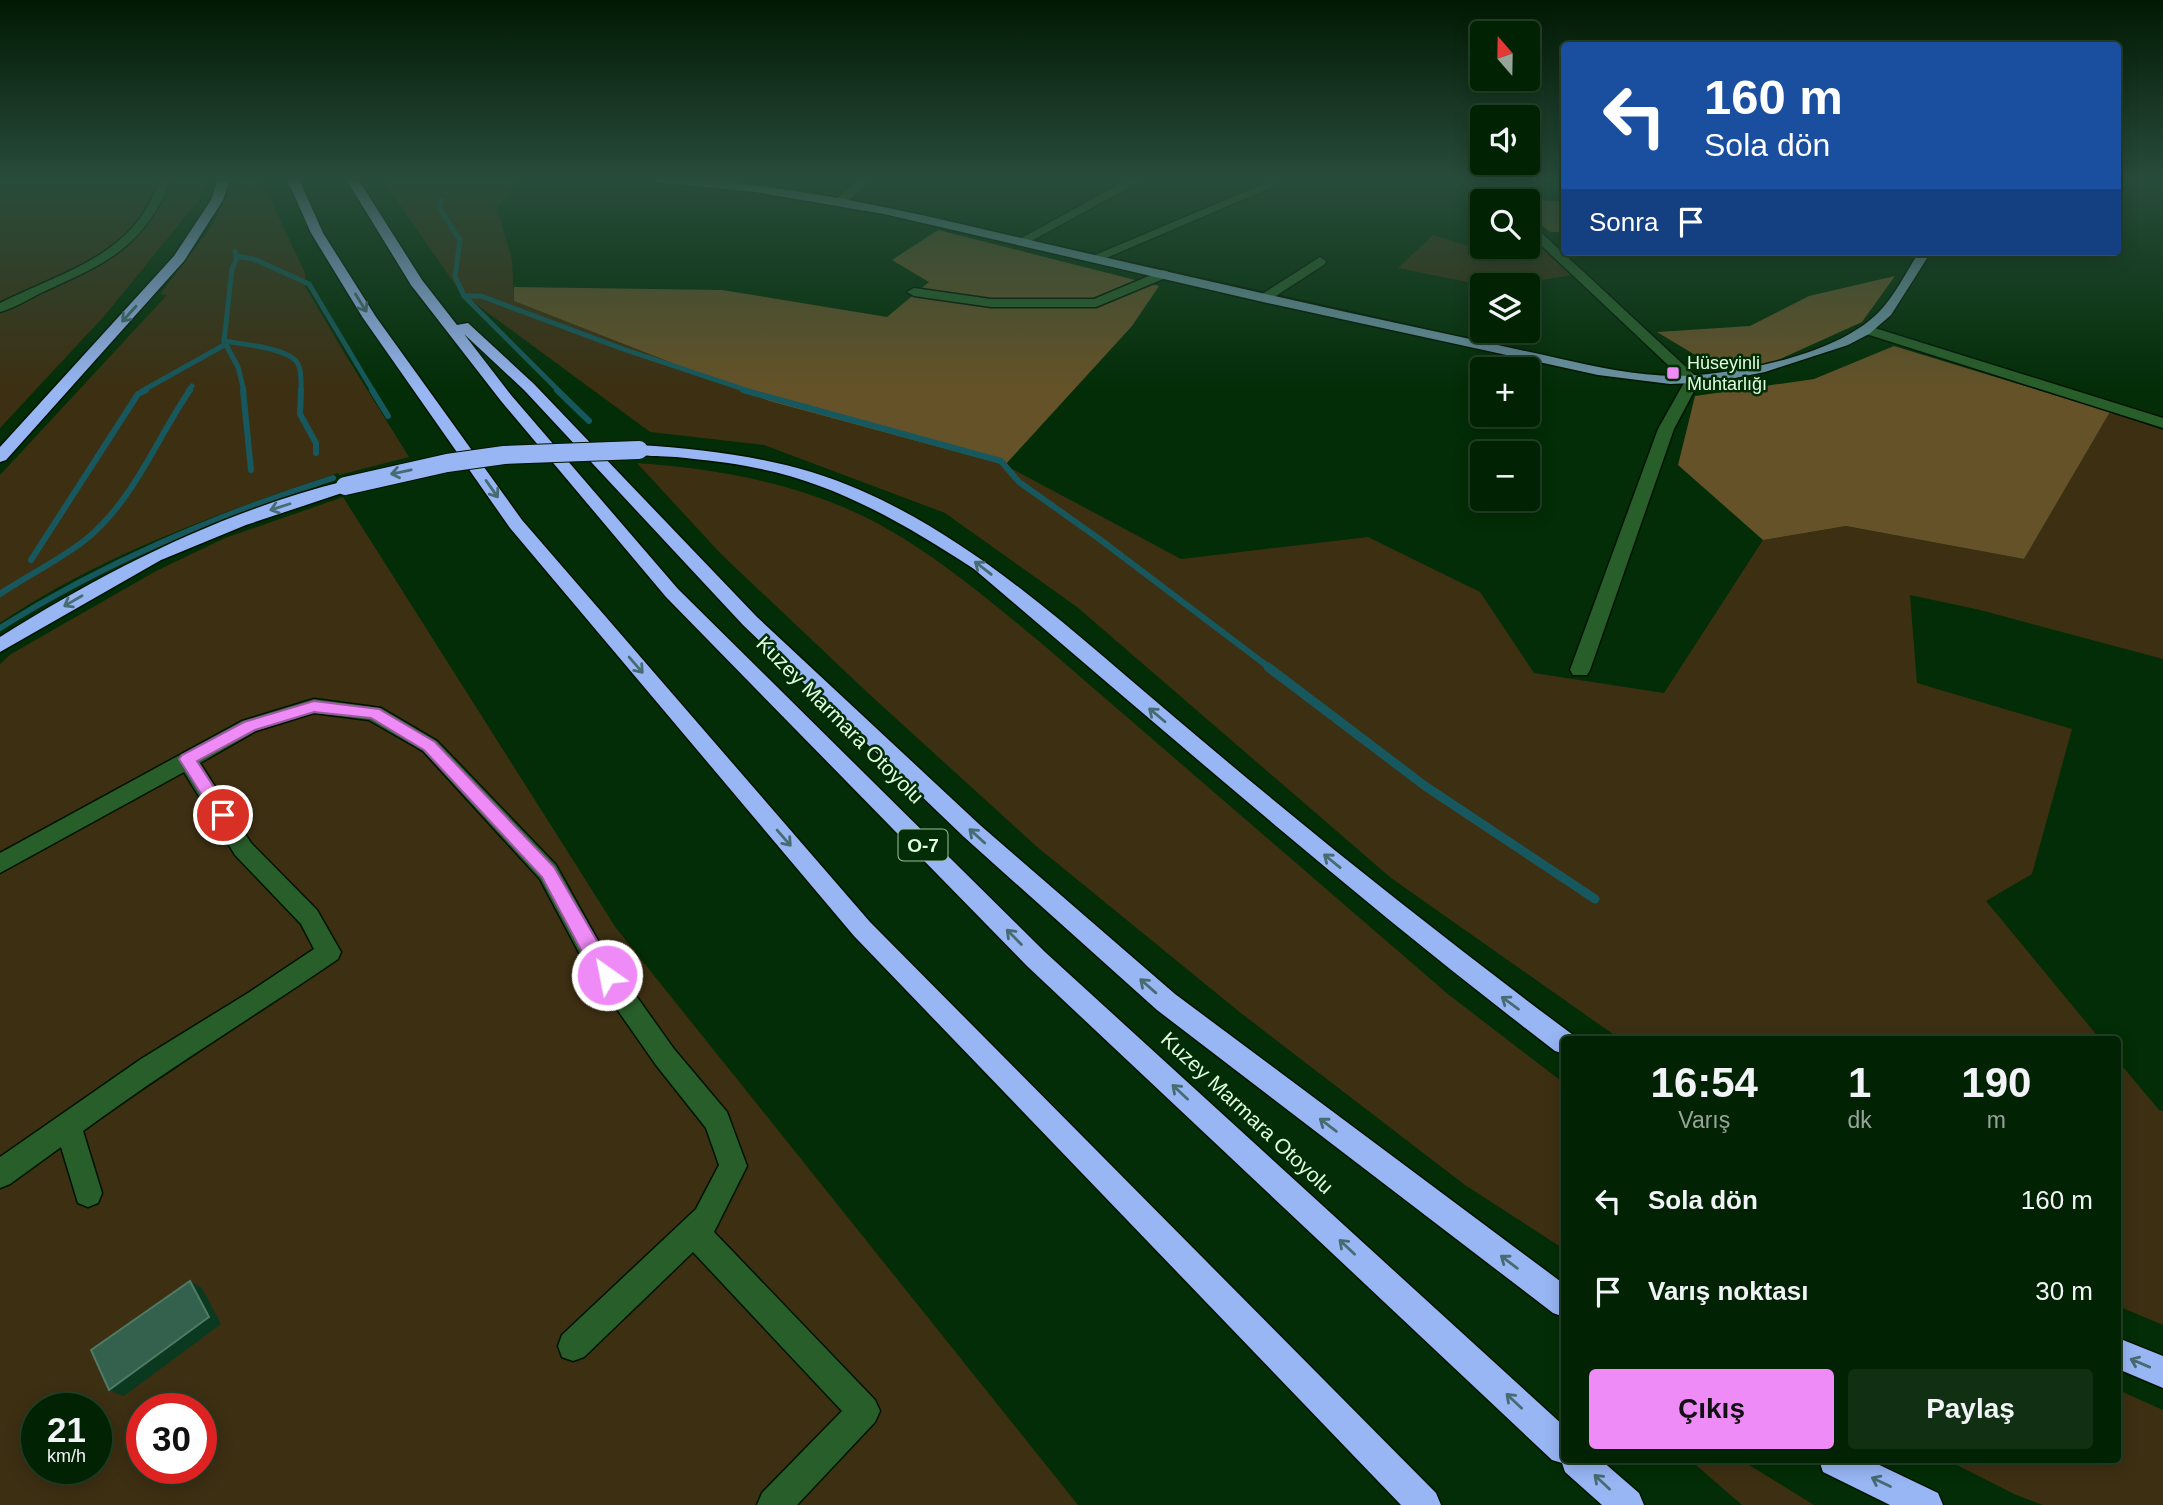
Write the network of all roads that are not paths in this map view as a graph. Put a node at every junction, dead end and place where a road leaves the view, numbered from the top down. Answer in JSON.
{"nodes":[{"id":1,"x":116,"y":249,"type":"edge"},
{"id":2,"x":185,"y":249,"type":"edge"},
{"id":3,"x":327,"y":249,"type":"edge"},
{"id":4,"x":396,"y":249,"type":"edge"},
{"id":5,"x":1053,"y":249,"type":"edge"},
{"id":6,"x":1115,"y":249,"type":"edge"},
{"id":7,"x":1552,"y":249,"type":"edge"},
{"id":8,"x":1922,"y":256,"type":"edge"},
{"id":9,"x":1094,"y":258,"type":"junction"},
{"id":10,"x":1321,"y":261,"type":"dead end"},
{"id":11,"x":1163,"y":274,"type":"junction"},
{"id":12,"x":416,"y":282,"type":"junction"},
{"id":13,"x":914,"y":292,"type":"dead end"},
{"id":14,"x":1263,"y":298,"type":"junction"},
{"id":15,"x":0,"y":308,"type":"edge"},
{"id":16,"x":1866,"y":329,"type":"junction"},
{"id":17,"x":1693,"y":380,"type":"junction"},
{"id":18,"x":2163,"y":423,"type":"edge"},
{"id":19,"x":0,"y":457,"type":"edge"},
{"id":20,"x":0,"y":646,"type":"edge"},
{"id":21,"x":1580,"y":670,"type":"dead end"},
{"id":22,"x":187,"y":759,"type":"junction"},
{"id":23,"x":0,"y":864,"type":"edge"},
{"id":24,"x":1561,"y":1041,"type":"edge"},
{"id":25,"x":68,"y":1125,"type":"junction"},
{"id":26,"x":0,"y":1174,"type":"edge"},
{"id":27,"x":88,"y":1193,"type":"dead end"},
{"id":28,"x":693,"y":1231,"type":"junction"},
{"id":29,"x":1561,"y":1300,"type":"edge"},
{"id":30,"x":573,"y":1346,"type":"dead end"},
{"id":31,"x":2121,"y":1354,"type":"edge"},
{"id":32,"x":2163,"y":1373,"type":"edge"},
{"id":33,"x":1561,"y":1445,"type":"edge"},
{"id":34,"x":1580,"y":1463,"type":"edge"},
{"id":35,"x":1841,"y":1463,"type":"edge"},
{"id":36,"x":774,"y":1505,"type":"edge"},
{"id":37,"x":1424,"y":1505,"type":"edge"},
{"id":38,"x":1627,"y":1505,"type":"edge"},
{"id":39,"x":1926,"y":1505,"type":"edge"}],
"edges":[{"from":1,"to":15,"type":"street"},
{"from":2,"to":19,"type":"highway","one_way":true},
{"from":3,"to":37,"type":"highway","one_way":true},
{"from":4,"to":12,"type":"highway","name":"Kuzey Marmara Otoyolu","number":"O-7"},
{"from":5,"to":9,"type":"main road"},
{"from":6,"to":9,"type":"street"},
{"from":7,"to":17,"type":"street"},
{"from":8,"to":16,"type":"main road"},
{"from":9,"to":11,"type":"main road"},
{"from":10,"to":14,"type":"street"},
{"from":11,"to":13,"type":"street"},
{"from":11,"to":14,"type":"main road"},
{"from":29,"to":12,"type":"highway","one_way":true},
{"from":33,"to":12,"type":"highway","name":"Kuzey Marmara Otoyolu","number":"O-7","one_way":true},
{"from":14,"to":17,"type":"main road"},
{"from":16,"to":17,"type":"main road"},
{"from":16,"to":18,"type":"street"},
{"from":17,"to":21,"type":"street"},
{"from":24,"to":20,"type":"highway","one_way":true,"bridge":true},
{"from":22,"to":23,"type":"street"},
{"from":22,"to":25,"type":"street"},
{"from":22,"to":28,"type":"street"},
{"from":25,"to":26,"type":"street"},
{"from":25,"to":27,"type":"street"},
{"from":28,"to":30,"type":"street"},
{"from":28,"to":36,"type":"street"},
{"from":32,"to":31,"type":"highway","one_way":true},
{"from":38,"to":34,"type":"highway","one_way":true},
{"from":39,"to":35,"type":"highway","one_way":true}]}
